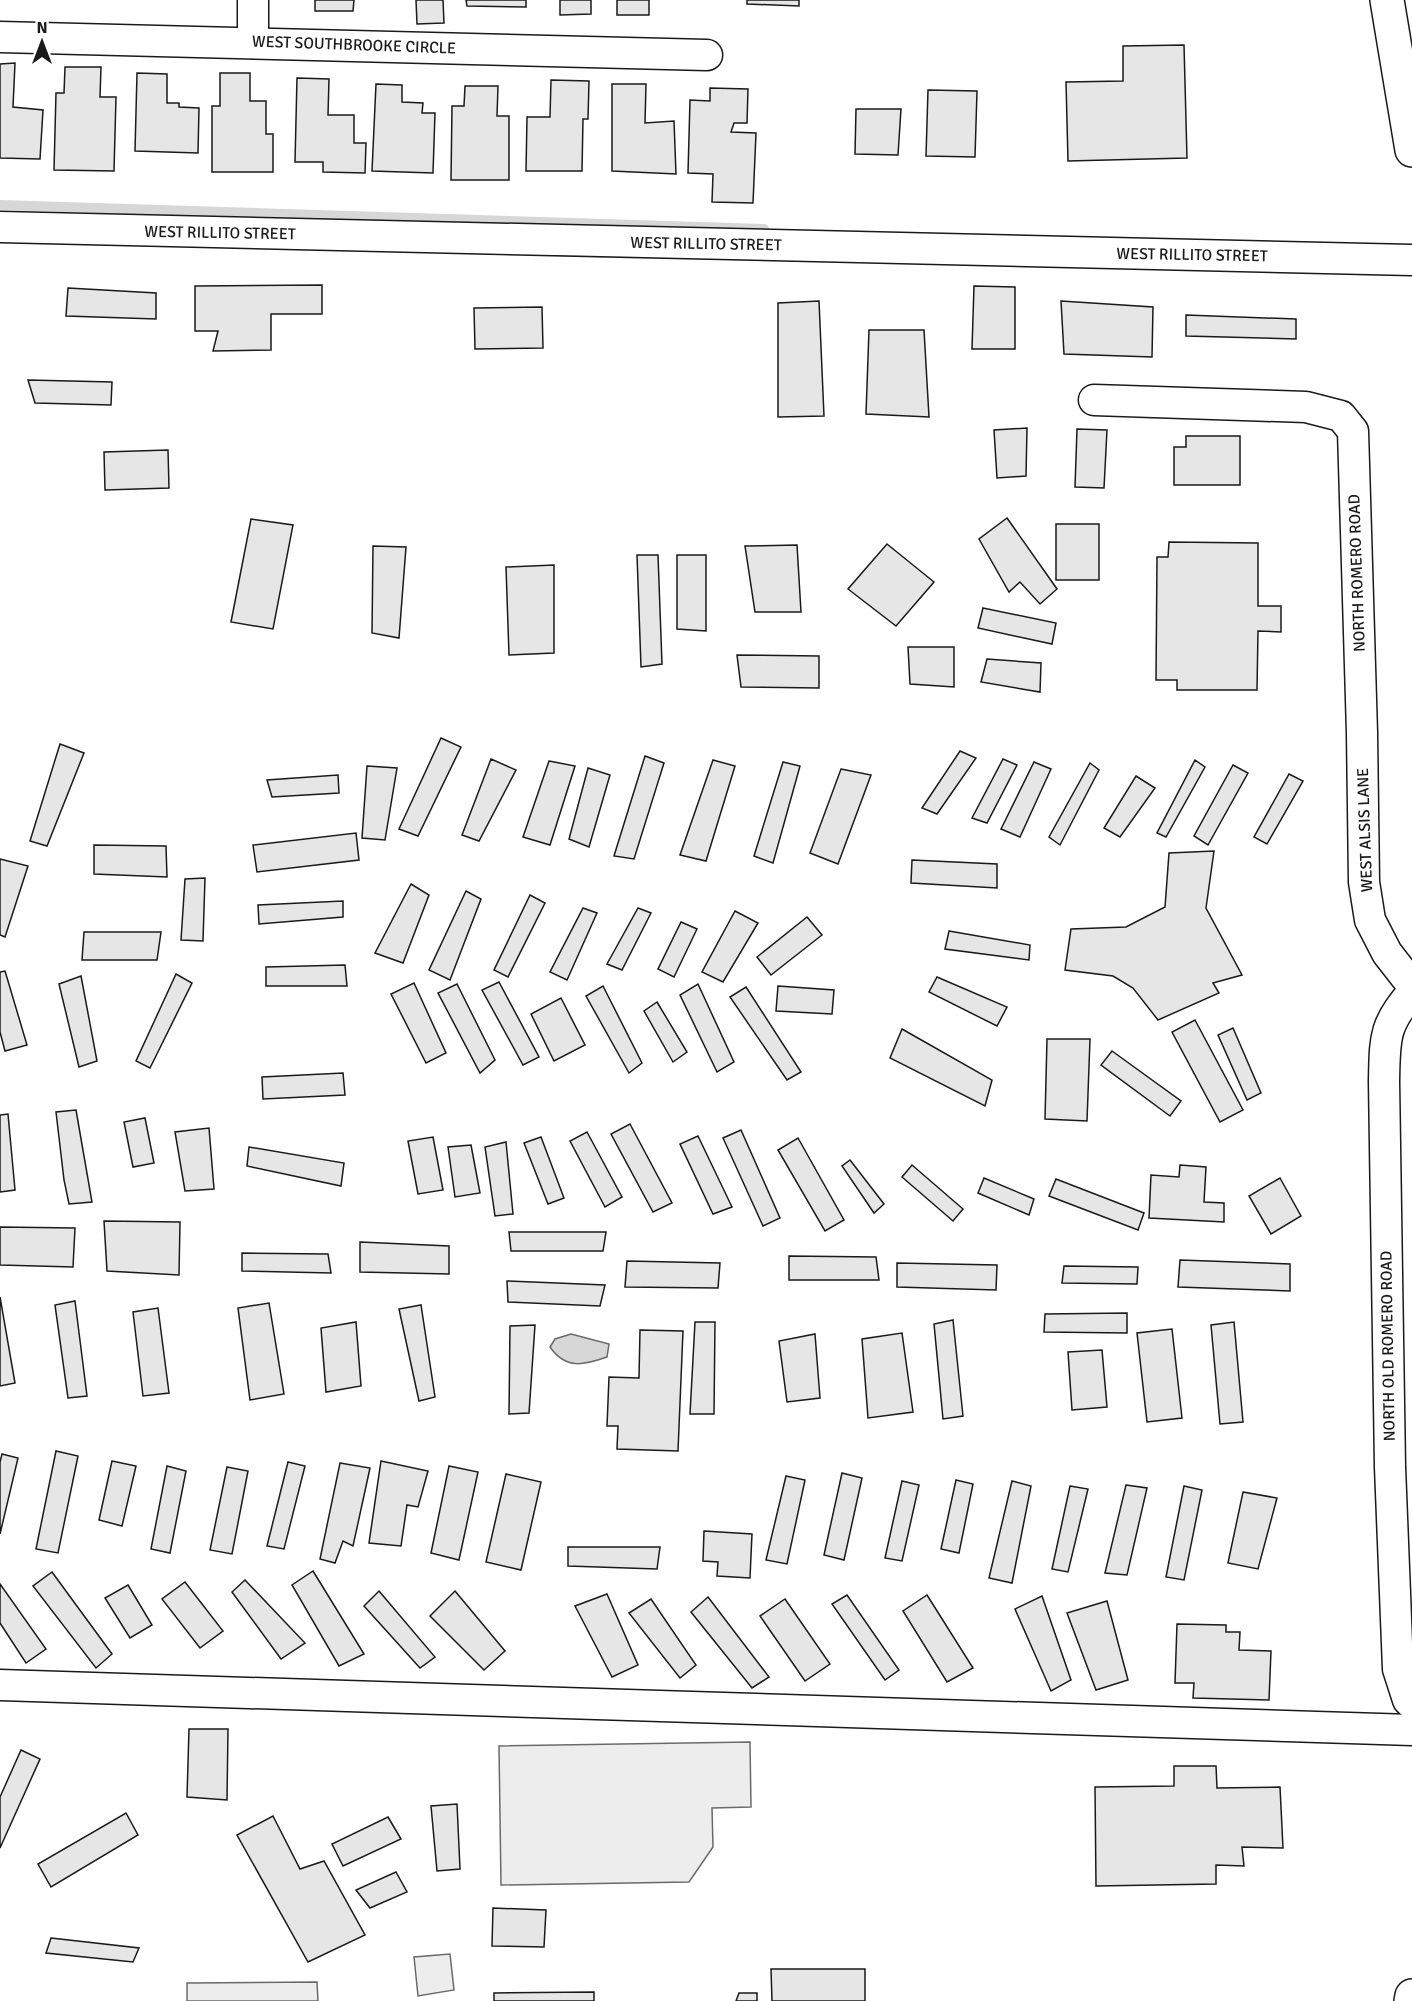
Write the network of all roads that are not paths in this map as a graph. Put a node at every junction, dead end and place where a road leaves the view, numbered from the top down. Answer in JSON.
{"nodes":[{"id":1,"x":253,"y":0,"type":"edge"},
{"id":2,"x":1387,"y":0,"type":"edge"},
{"id":3,"x":0,"y":37,"type":"edge"},
{"id":4,"x":253,"y":43,"type":"junction"},
{"id":5,"x":707,"y":55,"type":"dead end"},
{"id":6,"x":1412,"y":150,"type":"edge"},
{"id":7,"x":0,"y":227,"type":"edge"},
{"id":8,"x":1412,"y":260,"type":"edge"},
{"id":9,"x":1094,"y":400,"type":"dead end"},
{"id":10,"x":1362,"y":733,"type":"joint"},
{"id":11,"x":1412,"y":986,"type":"edge"},
{"id":12,"x":1412,"y":993,"type":"edge"},
{"id":13,"x":0,"y":1685,"type":"edge"},
{"id":14,"x":1412,"y":1704,"type":"edge"},
{"id":15,"x":1412,"y":1730,"type":"edge"},
{"id":16,"x":1412,"y":1996,"type":"edge"},
{"id":17,"x":1411,"y":2001,"type":"edge"}],
"edges":[{"from":1,"to":4,"type":"street"},
{"from":2,"to":6,"type":"main road"},
{"from":3,"to":4,"type":"street","name":"WEST SOUTHBROOKE CIRCLE"},
{"from":4,"to":5,"type":"street","name":"WEST SOUTHBROOKE CIRCLE"},
{"from":7,"to":8,"type":"street","name":"WEST RILLITO STREET"},
{"from":9,"to":10,"type":"street","name":"NORTH ROMERO ROAD"},
{"from":10,"to":11,"type":"street","name":"WEST ALSIS LANE"},
{"from":12,"to":14,"type":"street","name":"NORTH OLD ROMERO ROAD"},
{"from":13,"to":15,"type":"street"},
{"from":16,"to":17,"type":"main road"}]}
